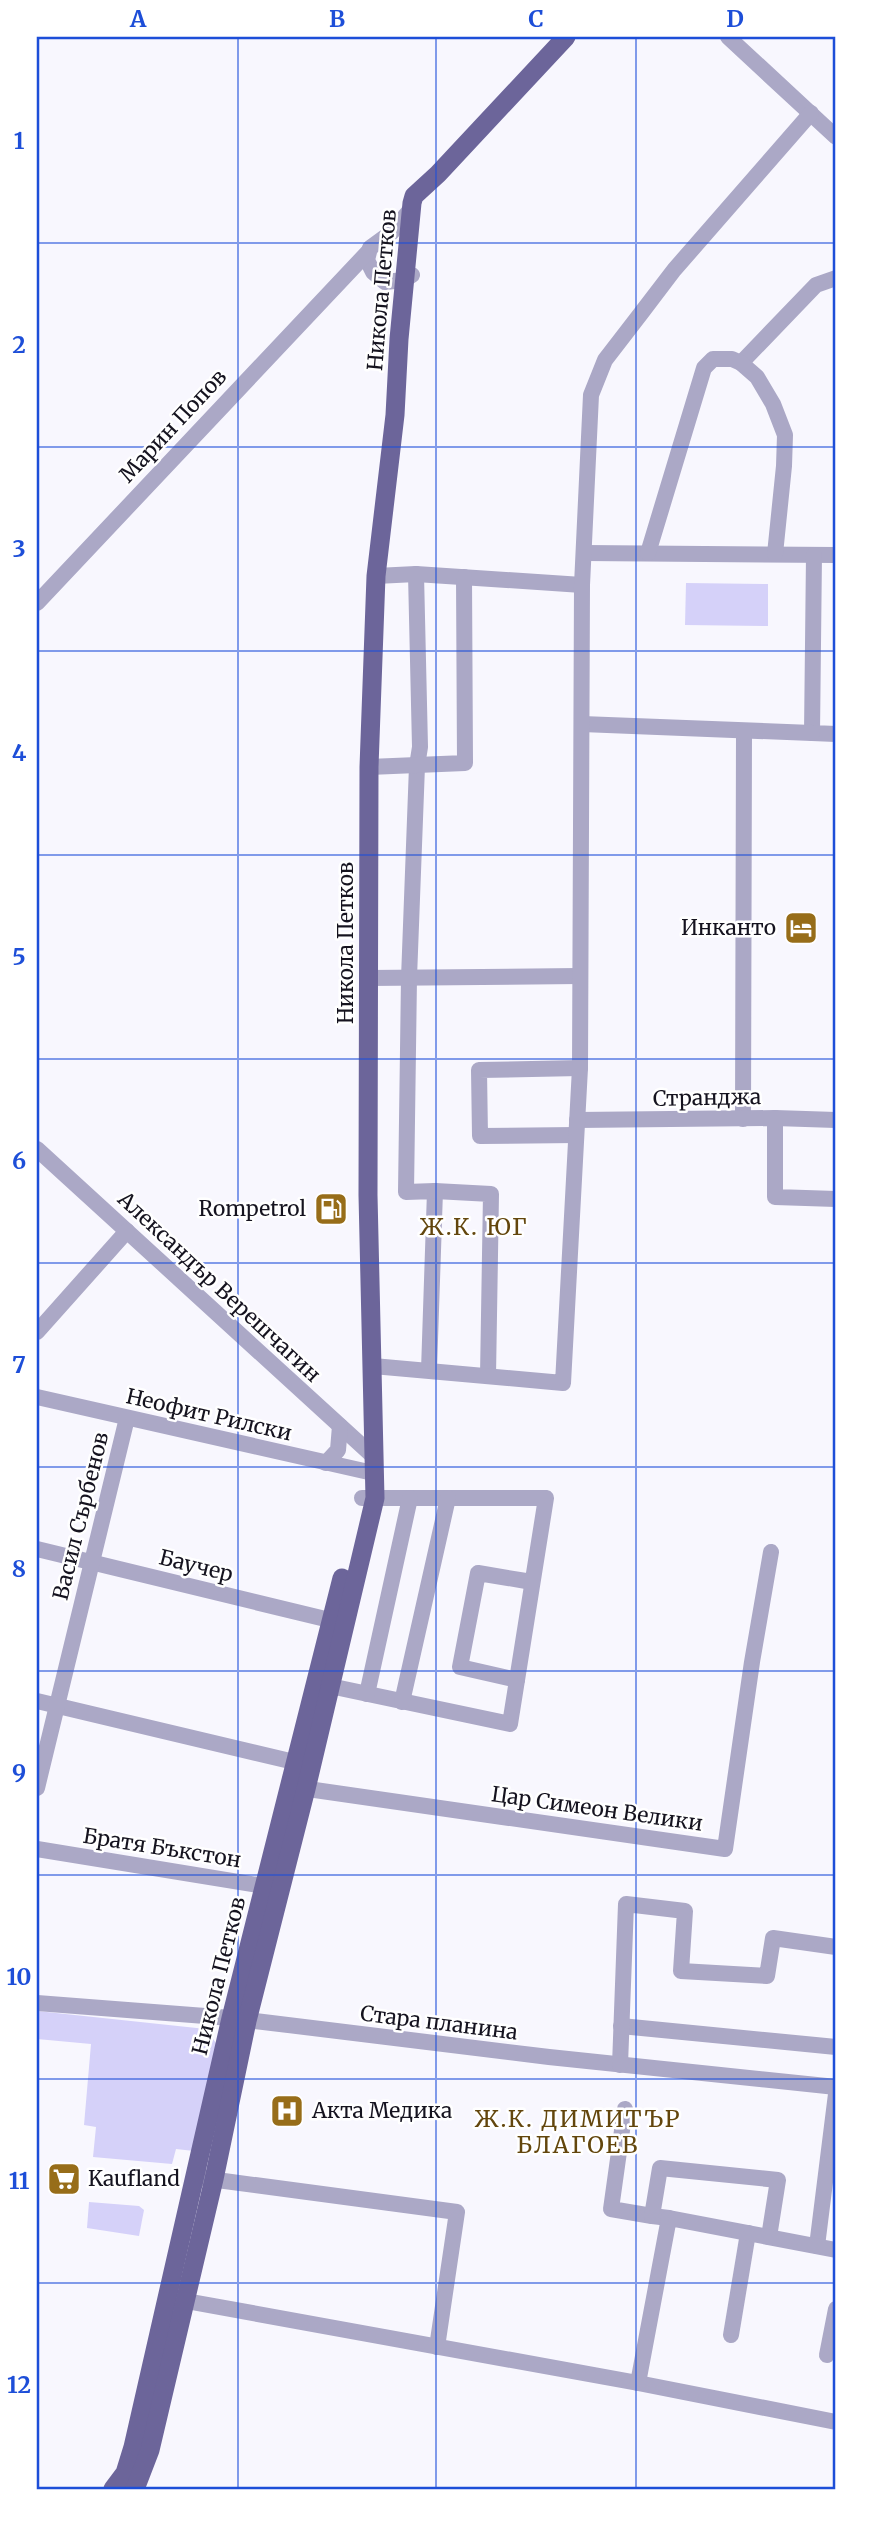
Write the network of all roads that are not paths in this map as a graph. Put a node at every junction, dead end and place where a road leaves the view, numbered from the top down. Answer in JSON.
{"nodes":[{"id":1,"x":566,"y":37,"type":"edge"},
{"id":2,"x":728,"y":37,"type":"edge"},
{"id":3,"x":811,"y":113,"type":"junction"},
{"id":4,"x":836,"y":137,"type":"edge"},
{"id":5,"x":438,"y":174,"type":"junction"},
{"id":6,"x":410,"y":210,"type":"junction"},
{"id":7,"x":386,"y":236,"type":"junction"},
{"id":8,"x":413,"y":248,"type":"junction"},
{"id":9,"x":368,"y":252,"type":"junction"},
{"id":10,"x":410,"y":276,"type":"junction"},
{"id":11,"x":378,"y":277,"type":"junction"},
{"id":12,"x":342,"y":280,"type":"junction"},
{"id":13,"x":836,"y":280,"type":"edge"},
{"id":14,"x":836,"y":293,"type":"edge"},
{"id":15,"x":740,"y":363,"type":"junction"},
{"id":16,"x":585,"y":553,"type":"junction"},
{"id":17,"x":648,"y":553,"type":"junction"},
{"id":18,"x":775,"y":554,"type":"junction"},
{"id":19,"x":814,"y":555,"type":"junction"},
{"id":20,"x":836,"y":555,"type":"edge"},
{"id":21,"x":416,"y":574,"type":"junction"},
{"id":22,"x":376,"y":576,"type":"junction"},
{"id":23,"x":464,"y":577,"type":"junction"},
{"id":24,"x":582,"y":585,"type":"junction"},
{"id":25,"x":37,"y":603,"type":"edge"},
{"id":26,"x":582,"y":724,"type":"junction"},
{"id":27,"x":744,"y":732,"type":"junction"},
{"id":28,"x":812,"y":733,"type":"junction"},
{"id":29,"x":836,"y":734,"type":"edge"},
{"id":30,"x":416,"y":766,"type":"junction"},
{"id":31,"x":369,"y":767,"type":"junction"},
{"id":32,"x":579,"y":976,"type":"junction"},
{"id":33,"x":369,"y":978,"type":"junction"},
{"id":34,"x":409,"y":978,"type":"junction"},
{"id":35,"x":580,"y":1068,"type":"junction"},
{"id":36,"x":775,"y":1118,"type":"junction"},
{"id":37,"x":743,"y":1119,"type":"junction"},
{"id":38,"x":836,"y":1120,"type":"edge"},
{"id":39,"x":577,"y":1128,"type":"junction"},
{"id":40,"x":37,"y":1150,"type":"edge"},
{"id":41,"x":435,"y":1191,"type":"junction"},
{"id":42,"x":836,"y":1199,"type":"edge"},
{"id":43,"x":127,"y":1231,"type":"junction"},
{"id":44,"x":37,"y":1332,"type":"edge"},
{"id":45,"x":373,"y":1366,"type":"junction"},
{"id":46,"x":429,"y":1370,"type":"junction"},
{"id":47,"x":488,"y":1376,"type":"junction"},
{"id":48,"x":37,"y":1397,"type":"edge"},
{"id":49,"x":127,"y":1418,"type":"junction"},
{"id":50,"x":340,"y":1426,"type":"junction"},
{"id":51,"x":326,"y":1463,"type":"junction"},
{"id":52,"x":372,"y":1464,"type":"junction"},
{"id":53,"x":368,"y":1498,"type":"junction"},
{"id":54,"x":410,"y":1498,"type":"junction"},
{"id":55,"x":448,"y":1498,"type":"junction"},
{"id":56,"x":37,"y":1549,"type":"edge"},
{"id":57,"x":771,"y":1552,"type":"dead end"},
{"id":58,"x":91,"y":1562,"type":"junction"},
{"id":59,"x":533,"y":1582,"type":"junction"},
{"id":60,"x":338,"y":1622,"type":"junction"},
{"id":61,"x":517,"y":1680,"type":"junction"},
{"id":62,"x":330,"y":1686,"type":"junction"},
{"id":63,"x":367,"y":1694,"type":"junction"},
{"id":64,"x":37,"y":1701,"type":"edge"},
{"id":65,"x":402,"y":1702,"type":"junction"},
{"id":66,"x":56,"y":1706,"type":"junction"},
{"id":67,"x":304,"y":1764,"type":"junction"},
{"id":68,"x":37,"y":1788,"type":"edge"},
{"id":69,"x":298,"y":1788,"type":"junction"},
{"id":70,"x":37,"y":1849,"type":"edge"},
{"id":71,"x":273,"y":1887,"type":"junction"},
{"id":72,"x":836,"y":1947,"type":"edge"},
{"id":73,"x":37,"y":2003,"type":"edge"},
{"id":74,"x":239,"y":2020,"type":"junction"},
{"id":75,"x":621,"y":2026,"type":"junction"},
{"id":76,"x":836,"y":2046,"type":"edge"},
{"id":77,"x":620,"y":2065,"type":"junction"},
{"id":78,"x":836,"y":2087,"type":"edge"},
{"id":79,"x":836,"y":2094,"type":"edge"},
{"id":80,"x":625,"y":2109,"type":"dead end"},
{"id":81,"x":204,"y":2178,"type":"junction"},
{"id":82,"x":652,"y":2216,"type":"junction"},
{"id":83,"x":829,"y":2217,"type":"edge"},
{"id":84,"x":669,"y":2218,"type":"junction"},
{"id":85,"x":748,"y":2233,"type":"junction"},
{"id":86,"x":769,"y":2237,"type":"junction"},
{"id":87,"x":817,"y":2246,"type":"junction"},
{"id":88,"x":836,"y":2250,"type":"edge"},
{"id":89,"x":175,"y":2299,"type":"junction"},
{"id":90,"x":836,"y":2309,"type":"edge"},
{"id":91,"x":731,"y":2335,"type":"dead end"},
{"id":92,"x":437,"y":2347,"type":"junction"},
{"id":93,"x":827,"y":2356,"type":"dead end"},
{"id":94,"x":638,"y":2383,"type":"junction"},
{"id":95,"x":836,"y":2422,"type":"edge"},
{"id":96,"x":113,"y":2489,"type":"edge"},
{"id":97,"x":135,"y":2489,"type":"edge"}],
"edges":[{"from":1,"to":5,"type":"main road"},
{"from":2,"to":3,"type":"street"},
{"from":3,"to":4,"type":"street"},
{"from":3,"to":16,"type":"street"},
{"from":5,"to":6,"type":"main road","name":"Никола Петков"},
{"from":5,"to":8,"type":"main road","name":"Никола Петков"},
{"from":6,"to":7,"type":"street"},
{"from":6,"to":8,"type":"main road","name":"Никола Петков"},
{"from":7,"to":8,"type":"street"},
{"from":7,"to":9,"type":"street"},
{"from":8,"to":10,"type":"main road","name":"Никола Петков"},
{"from":9,"to":11,"type":"street"},
{"from":9,"to":12,"type":"street","name":"Марин Попов"},
{"from":10,"to":11,"type":"street"},
{"from":10,"to":22,"type":"main road","name":"Никола Петков"},
{"from":11,"to":12,"type":"street"},
{"from":12,"to":25,"type":"street","name":"Марин Попов"},
{"from":13,"to":14,"type":"street"},
{"from":13,"to":15,"type":"street"},
{"from":15,"to":17,"type":"street"},
{"from":15,"to":18,"type":"street"},
{"from":16,"to":17,"type":"street"},
{"from":16,"to":24,"type":"street"},
{"from":17,"to":18,"type":"street"},
{"from":18,"to":19,"type":"street"},
{"from":19,"to":20,"type":"street"},
{"from":19,"to":28,"type":"street"},
{"from":21,"to":22,"type":"street"},
{"from":21,"to":23,"type":"street"},
{"from":21,"to":30,"type":"street"},
{"from":22,"to":31,"type":"main road","name":"Никола Петков"},
{"from":23,"to":24,"type":"street"},
{"from":23,"to":30,"type":"street"},
{"from":24,"to":26,"type":"street"},
{"from":26,"to":27,"type":"street"},
{"from":26,"to":32,"type":"street"},
{"from":27,"to":28,"type":"street"},
{"from":27,"to":37,"type":"street"},
{"from":28,"to":29,"type":"street"},
{"from":30,"to":31,"type":"street"},
{"from":30,"to":34,"type":"street"},
{"from":31,"to":33,"type":"main road","name":"Никола Петков"},
{"from":32,"to":34,"type":"street"},
{"from":32,"to":35,"type":"street"},
{"from":33,"to":34,"type":"street"},
{"from":33,"to":45,"type":"main road","name":"Никола Петков"},
{"from":34,"to":41,"type":"street"},
{"from":35,"to":39,"type":"street"},
{"from":35,"to":39,"type":"street","name":"Странджа"},
{"from":36,"to":37,"type":"street","name":"Странджа"},
{"from":36,"to":38,"type":"street","name":"Странджа"},
{"from":36,"to":42,"type":"street"},
{"from":37,"to":39,"type":"street","name":"Странджа"},
{"from":39,"to":47,"type":"street"},
{"from":40,"to":43,"type":"street","name":"Александър Верешчагин"},
{"from":41,"to":46,"type":"street"},
{"from":41,"to":47,"type":"street"},
{"from":43,"to":44,"type":"street"},
{"from":43,"to":50,"type":"street","name":"Александър Верешчагин"},
{"from":45,"to":46,"type":"street"},
{"from":45,"to":52,"type":"main road","name":"Никола Петков"},
{"from":46,"to":47,"type":"street"},
{"from":48,"to":49,"type":"street","name":"Неофит Рилски"},
{"from":49,"to":51,"type":"street","name":"Неофит Рилски"},
{"from":49,"to":58,"type":"street","name":"Васил Сърбенов"},
{"from":50,"to":51,"type":"street"},
{"from":50,"to":52,"type":"street","name":"Александър Верешчагин"},
{"from":51,"to":52,"type":"street","name":"Неофит Рилски"},
{"from":52,"to":53,"type":"main road","name":"Никола Петков"},
{"from":53,"to":54,"type":"street"},
{"from":53,"to":60,"type":"main road","name":"Никола Петков"},
{"from":54,"to":55,"type":"street"},
{"from":54,"to":63,"type":"street"},
{"from":55,"to":59,"type":"street"},
{"from":55,"to":65,"type":"street"},
{"from":56,"to":58,"type":"street","name":"Баучер"},
{"from":57,"to":69,"type":"street","name":"Цар Симеон Велики"},
{"from":58,"to":60,"type":"street","name":"Баучер"},
{"from":58,"to":66,"type":"street","name":"Васил Сърбенов"},
{"from":59,"to":61,"type":"street"},
{"from":59,"to":61,"type":"street"},
{"from":60,"to":62,"type":"main road","name":"Никола Петков"},
{"from":60,"to":67,"type":"main road","name":"Никола Петков"},
{"from":61,"to":65,"type":"street"},
{"from":62,"to":63,"type":"street"},
{"from":62,"to":67,"type":"main road","name":"Никола Петков"},
{"from":63,"to":65,"type":"street"},
{"from":64,"to":66,"type":"street"},
{"from":66,"to":67,"type":"street"},
{"from":66,"to":68,"type":"street","name":"Васил Сърбенов"},
{"from":67,"to":69,"type":"main road","name":"Никола Петков"},
{"from":69,"to":71,"type":"main road","name":"Никола Петков"},
{"from":70,"to":71,"type":"street","name":"Братя Бъкстон"},
{"from":71,"to":74,"type":"main road","name":"Никола Петков"},
{"from":72,"to":75,"type":"street"},
{"from":73,"to":74,"type":"street","name":"Стара планина"},
{"from":74,"to":77,"type":"street","name":"Стара планина"},
{"from":74,"to":81,"type":"main road","name":"Никола Петков"},
{"from":75,"to":76,"type":"street"},
{"from":75,"to":77,"type":"street"},
{"from":77,"to":78,"type":"street","name":"Стара планина"},
{"from":79,"to":83,"type":"street"},
{"from":80,"to":82,"type":"street"},
{"from":81,"to":89,"type":"main road","name":"Никола Петков"},
{"from":81,"to":92,"type":"street"},
{"from":82,"to":84,"type":"street"},
{"from":82,"to":86,"type":"street"},
{"from":83,"to":87,"type":"street"},
{"from":84,"to":85,"type":"street"},
{"from":84,"to":94,"type":"street"},
{"from":85,"to":86,"type":"street"},
{"from":85,"to":91,"type":"street"},
{"from":86,"to":87,"type":"street"},
{"from":87,"to":88,"type":"street"},
{"from":89,"to":92,"type":"street"},
{"from":89,"to":96,"type":"main road","name":"Никола Петков"},
{"from":89,"to":97,"type":"main road","name":"Никола Петков"},
{"from":90,"to":93,"type":"street"},
{"from":92,"to":94,"type":"street"},
{"from":94,"to":95,"type":"street"}]}
